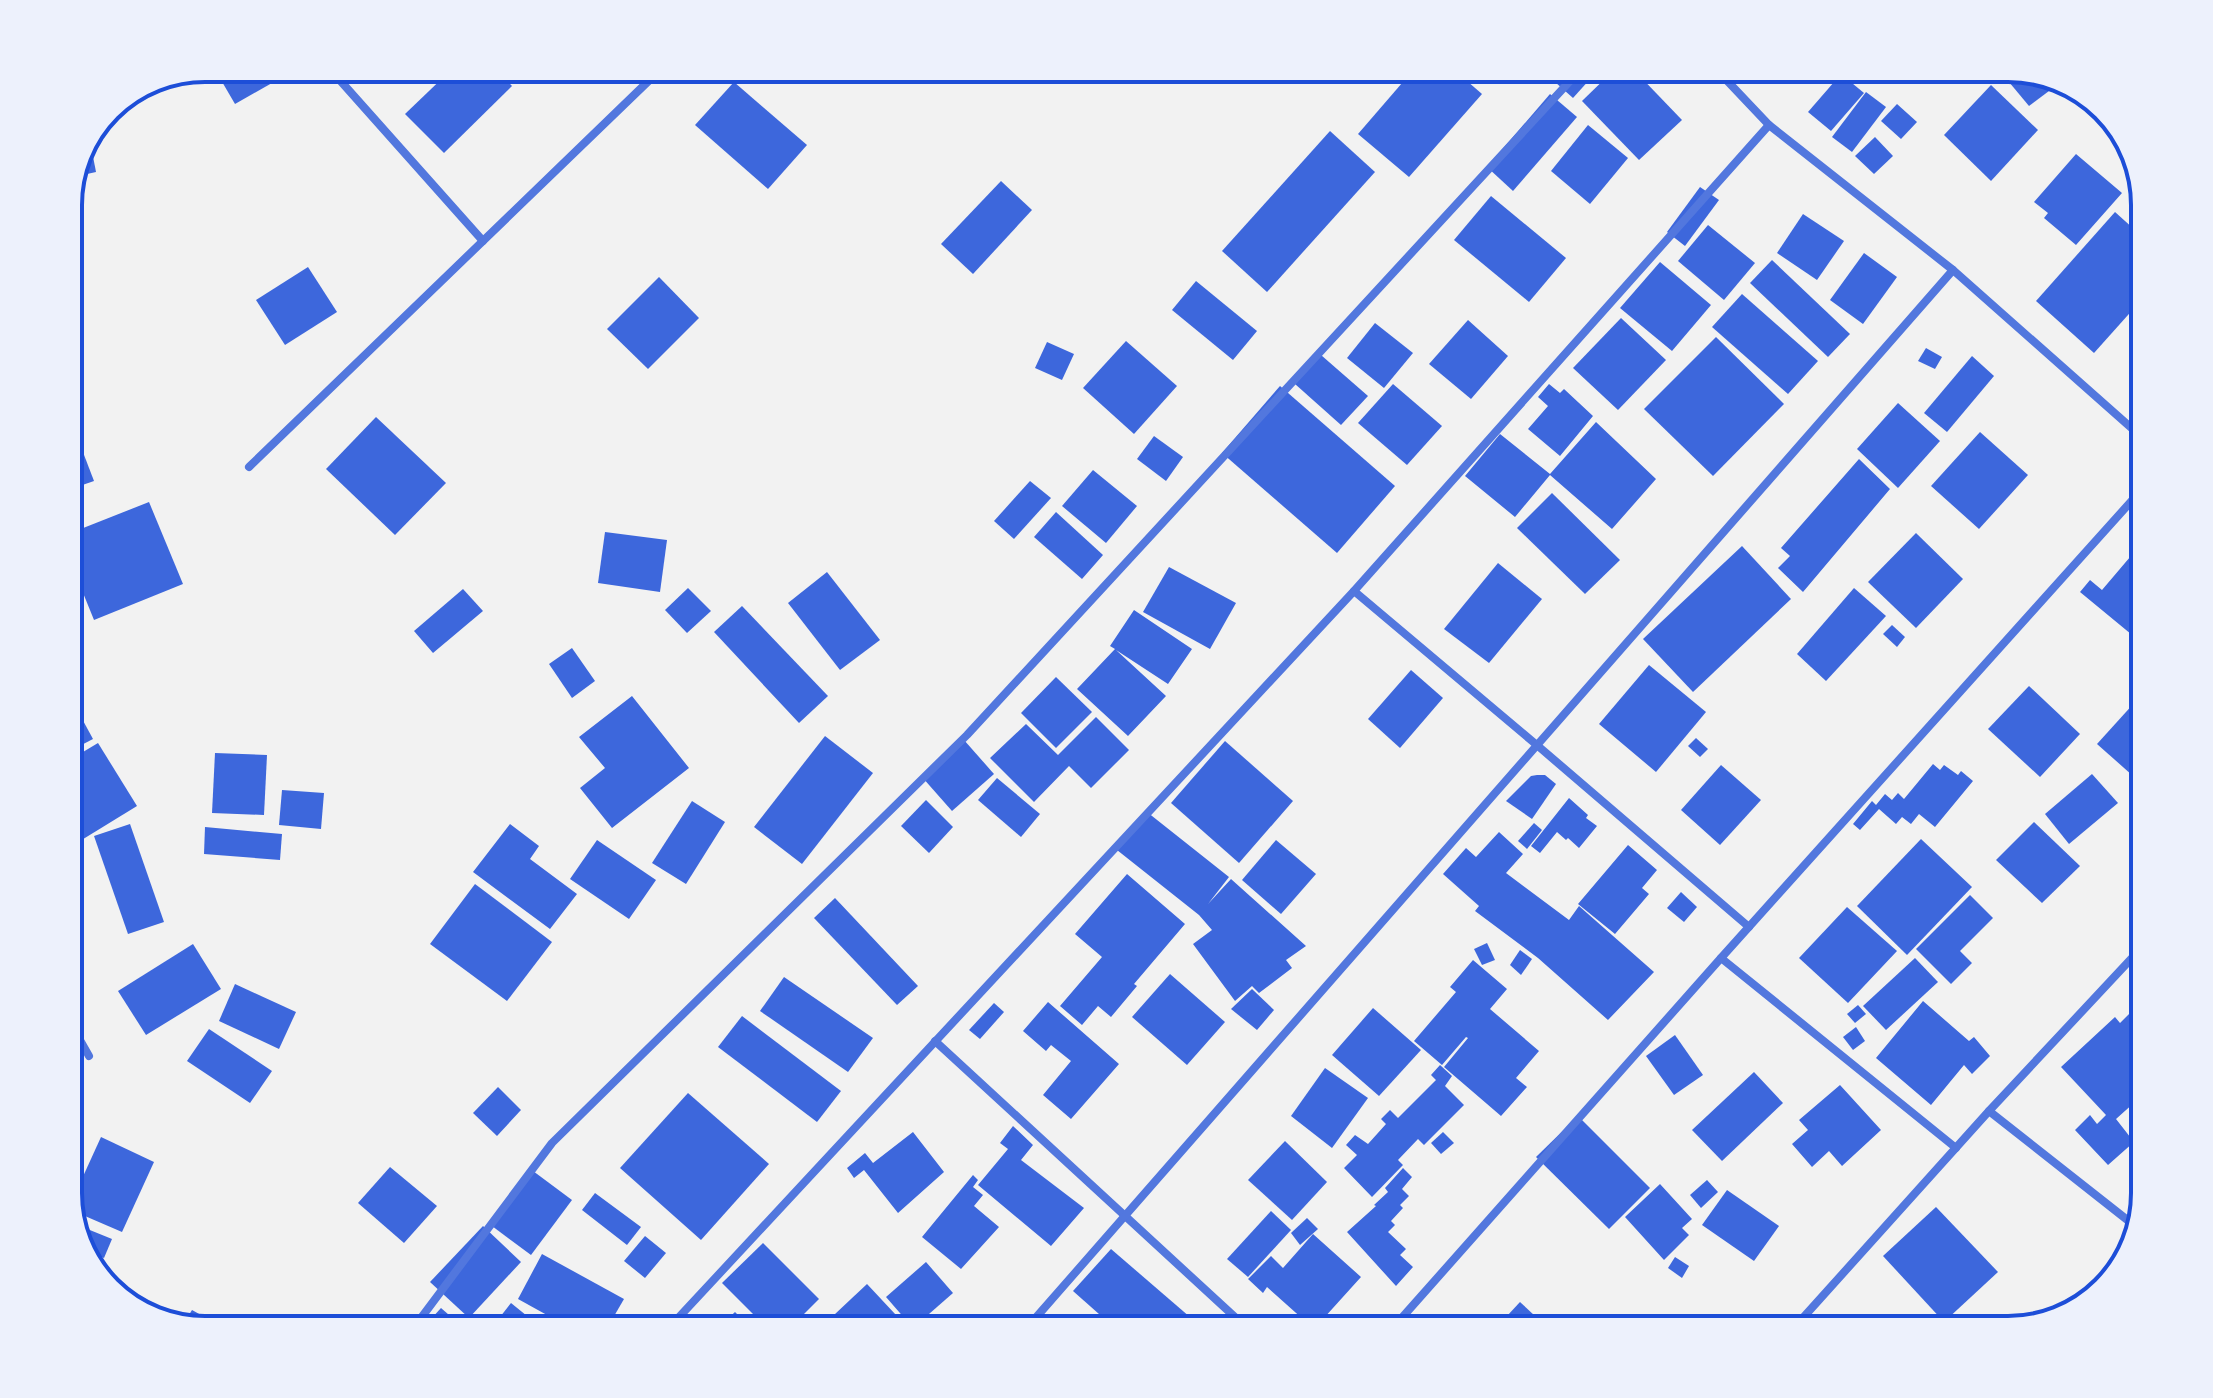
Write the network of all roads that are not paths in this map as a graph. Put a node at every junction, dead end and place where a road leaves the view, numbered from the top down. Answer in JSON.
{"nodes":[{"id":1,"x":341,"y":82,"type":"edge"},
{"id":2,"x":648,"y":82,"type":"edge"},
{"id":3,"x":1569,"y":82,"type":"edge"},
{"id":4,"x":1728,"y":82,"type":"edge"},
{"id":5,"x":1769,"y":125,"type":"junction"},
{"id":6,"x":483,"y":241,"type":"junction"},
{"id":7,"x":1953,"y":270,"type":"junction"},
{"id":8,"x":2131,"y":428,"type":"edge"},
{"id":9,"x":249,"y":467,"type":"dead end"},
{"id":10,"x":2131,"y":502,"type":"edge"},
{"id":11,"x":1354,"y":591,"type":"junction"},
{"id":12,"x":1538,"y":746,"type":"junction"},
{"id":13,"x":1749,"y":927,"type":"junction"},
{"id":14,"x":1721,"y":958,"type":"junction"},
{"id":15,"x":2131,"y":959,"type":"edge"},
{"id":16,"x":935,"y":1041,"type":"junction"},
{"id":17,"x":82,"y":1044,"type":"edge"},
{"id":18,"x":89,"y":1056,"type":"dead end"},
{"id":19,"x":1989,"y":1111,"type":"junction"},
{"id":20,"x":1956,"y":1148,"type":"junction"},
{"id":21,"x":1124,"y":1216,"type":"junction"},
{"id":22,"x":2128,"y":1220,"type":"edge"},
{"id":23,"x":422,"y":1316,"type":"edge"},
{"id":24,"x":680,"y":1316,"type":"edge"},
{"id":25,"x":1037,"y":1316,"type":"edge"},
{"id":26,"x":1234,"y":1316,"type":"edge"},
{"id":27,"x":1403,"y":1316,"type":"edge"},
{"id":28,"x":1805,"y":1316,"type":"edge"}],
"edges":[{"from":1,"to":6,"type":"street"},
{"from":2,"to":6,"type":"street"},
{"from":3,"to":23,"type":"street"},
{"from":4,"to":5,"type":"street"},
{"from":5,"to":7,"type":"street"},
{"from":5,"to":11,"type":"street"},
{"from":6,"to":9,"type":"street"},
{"from":7,"to":8,"type":"street"},
{"from":7,"to":12,"type":"street"},
{"from":10,"to":13,"type":"street"},
{"from":11,"to":12,"type":"street"},
{"from":11,"to":16,"type":"street"},
{"from":12,"to":13,"type":"street"},
{"from":12,"to":21,"type":"street"},
{"from":13,"to":14,"type":"street"},
{"from":14,"to":20,"type":"street"},
{"from":14,"to":27,"type":"street"},
{"from":15,"to":19,"type":"street"},
{"from":16,"to":21,"type":"street"},
{"from":16,"to":24,"type":"street"},
{"from":17,"to":18,"type":"street"},
{"from":19,"to":20,"type":"street"},
{"from":19,"to":22,"type":"street"},
{"from":20,"to":28,"type":"street"},
{"from":21,"to":25,"type":"street"},
{"from":21,"to":26,"type":"street"}]}
